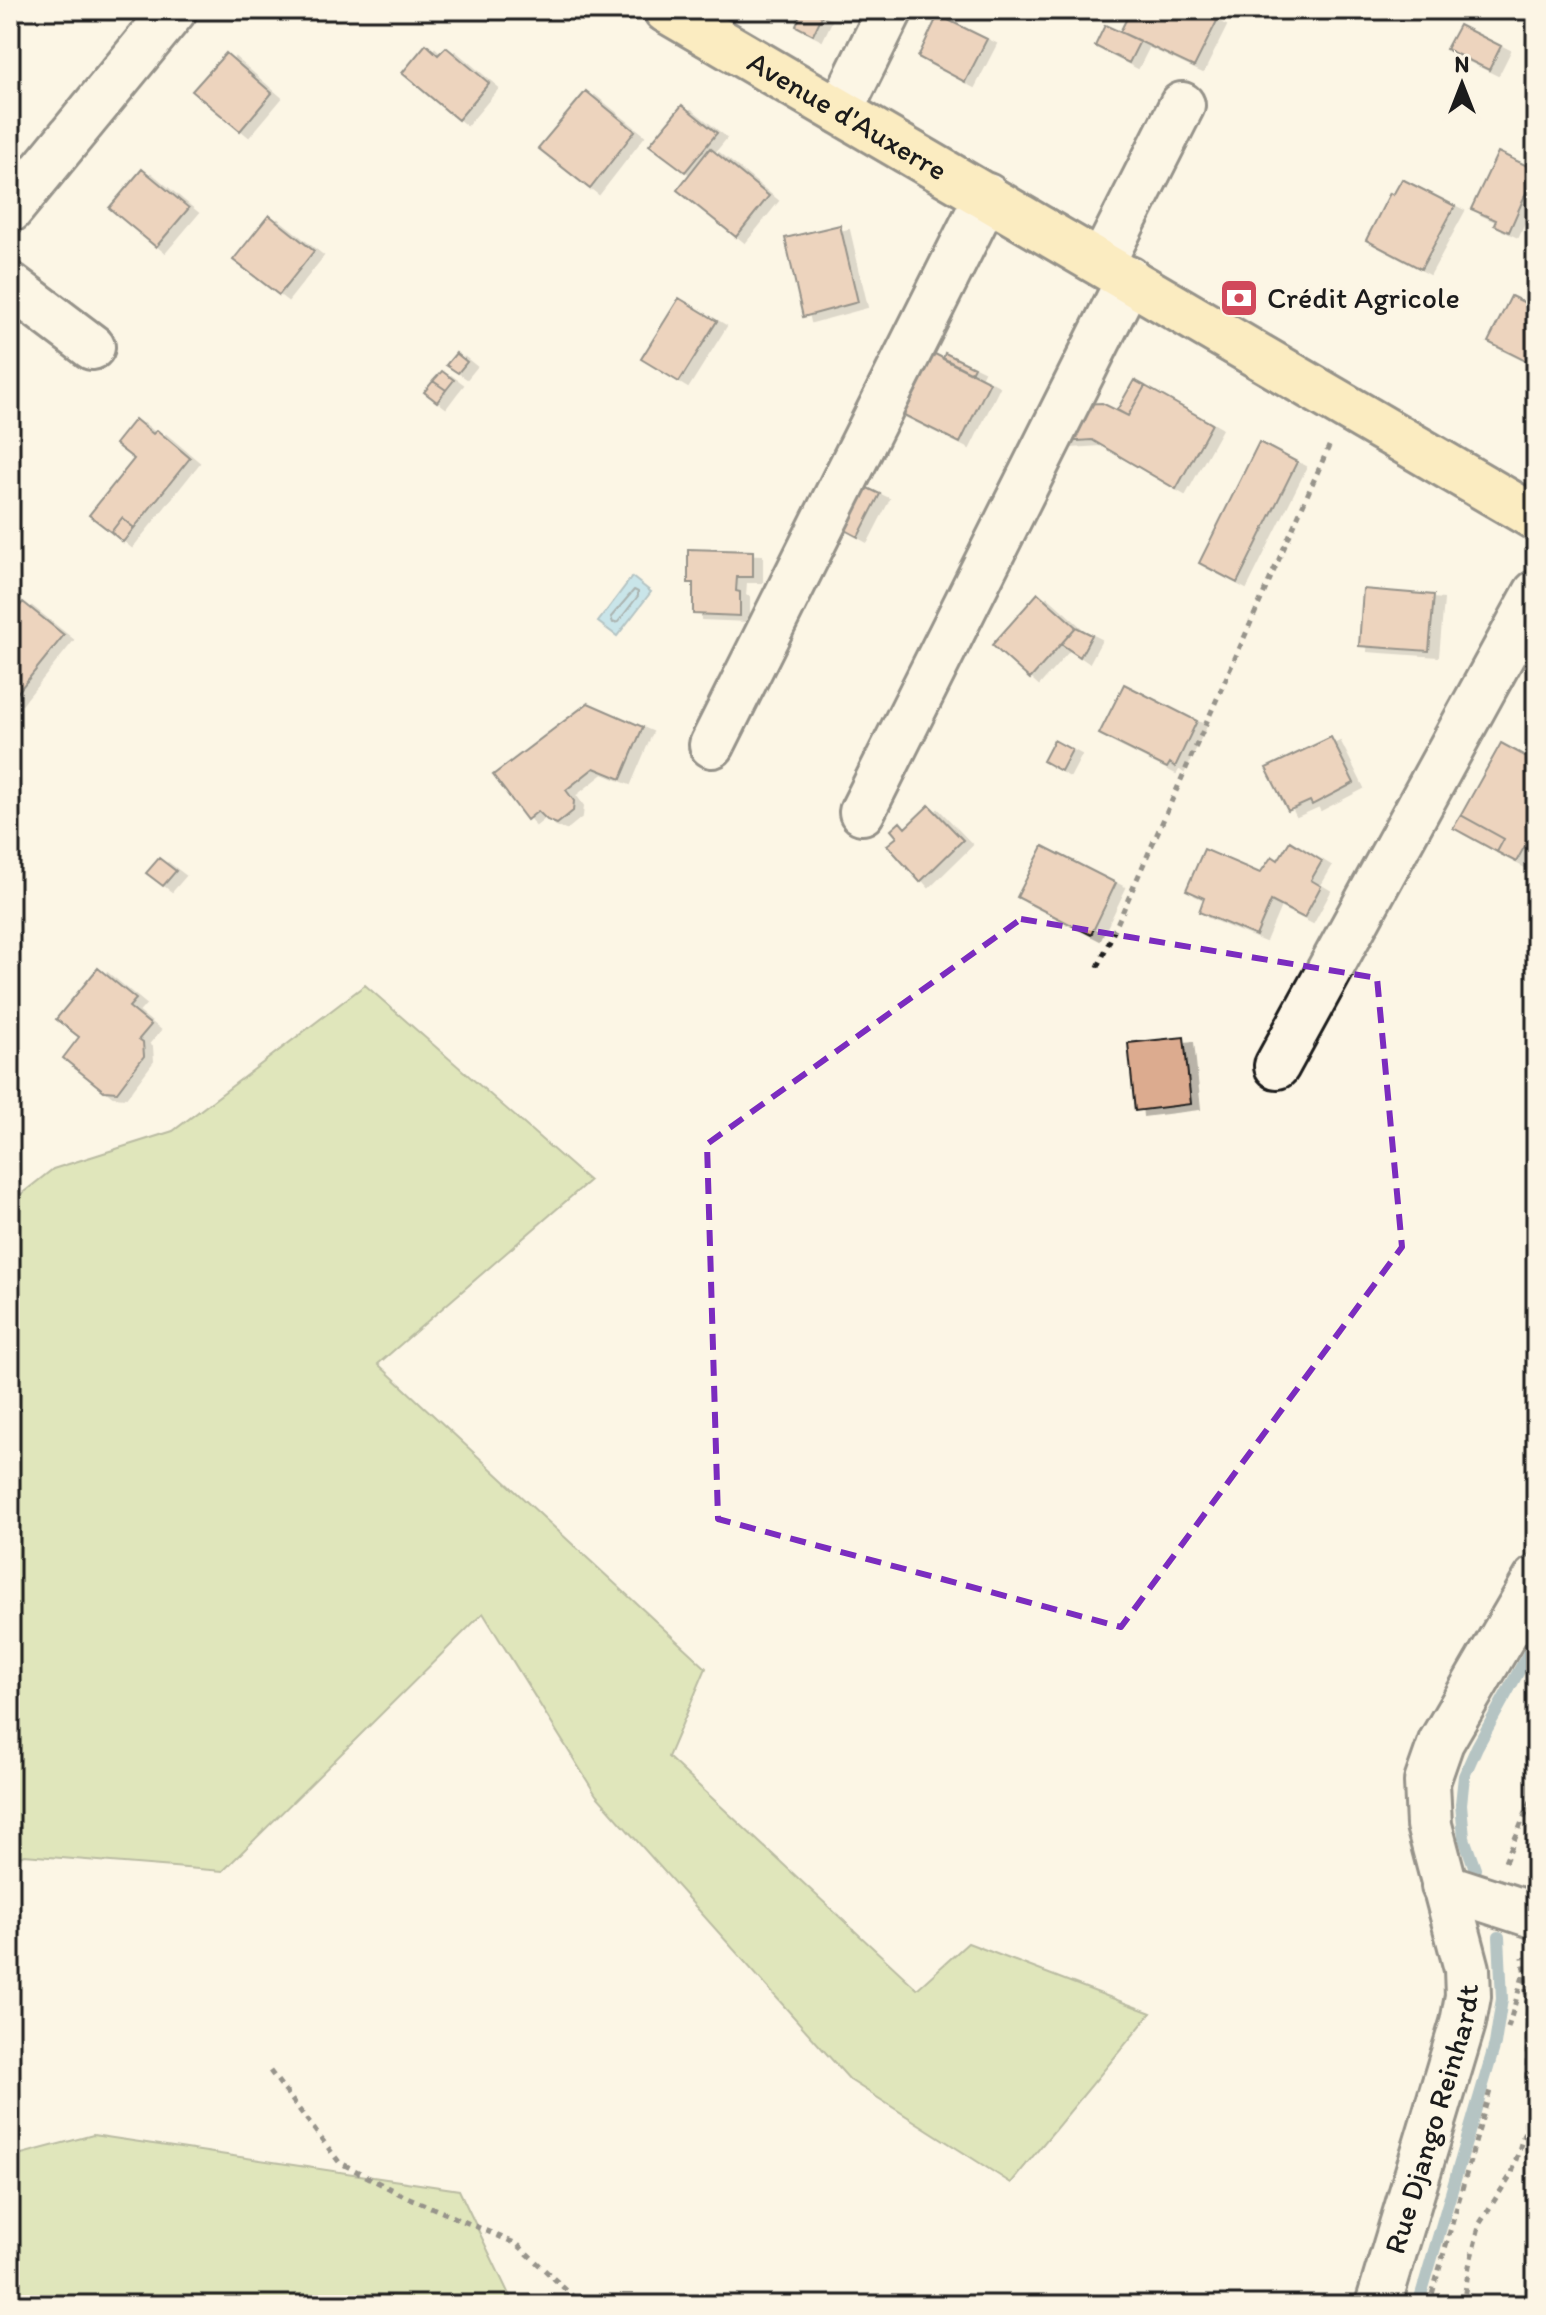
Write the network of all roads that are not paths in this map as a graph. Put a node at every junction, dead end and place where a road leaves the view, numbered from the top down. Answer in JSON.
{"nodes":[{"id":1,"x":174,"y":10,"type":"edge"},
{"id":2,"x":666,"y":10,"type":"edge"},
{"id":3,"x":890,"y":10,"type":"edge"},
{"id":4,"x":1182,"y":105,"type":"dead end"},
{"id":5,"x":840,"y":111,"type":"junction"},
{"id":6,"x":987,"y":196,"type":"junction"},
{"id":7,"x":10,"y":210,"type":"edge"},
{"id":8,"x":1116,"y":271,"type":"junction"},
{"id":9,"x":10,"y":285,"type":"edge"},
{"id":10,"x":92,"y":347,"type":"dead end"},
{"id":11,"x":1536,"y":518,"type":"edge"},
{"id":12,"x":1536,"y":593,"type":"edge"},
{"id":13,"x":712,"y":745,"type":"dead end"},
{"id":14,"x":862,"y":812,"type":"dead end"},
{"id":15,"x":1277,"y":1066,"type":"dead end"},
{"id":16,"x":1536,"y":1579,"type":"edge"},
{"id":17,"x":1444,"y":1886,"type":"junction"},
{"id":18,"x":1536,"y":1916,"type":"edge"},
{"id":19,"x":1378,"y":2305,"type":"edge"}],
"edges":[{"from":1,"to":7,"type":"street"},
{"from":2,"to":5,"type":"main road","name":"Avenue d'Auxerre"},
{"from":3,"to":5,"type":"street"},
{"from":4,"to":8,"type":"street"},
{"from":5,"to":6,"type":"main road","name":"Avenue d'Auxerre"},
{"from":6,"to":8,"type":"main road","name":"Avenue d'Auxerre"},
{"from":6,"to":13,"type":"street"},
{"from":8,"to":11,"type":"main road","name":"Avenue d'Auxerre"},
{"from":8,"to":14,"type":"street"},
{"from":9,"to":10,"type":"street"},
{"from":12,"to":15,"type":"street"},
{"from":16,"to":17,"type":"street","name":"Rue Django Reinhardt"},
{"from":17,"to":18,"type":"street"},
{"from":17,"to":19,"type":"street","name":"Rue Django Reinhardt"}]}
